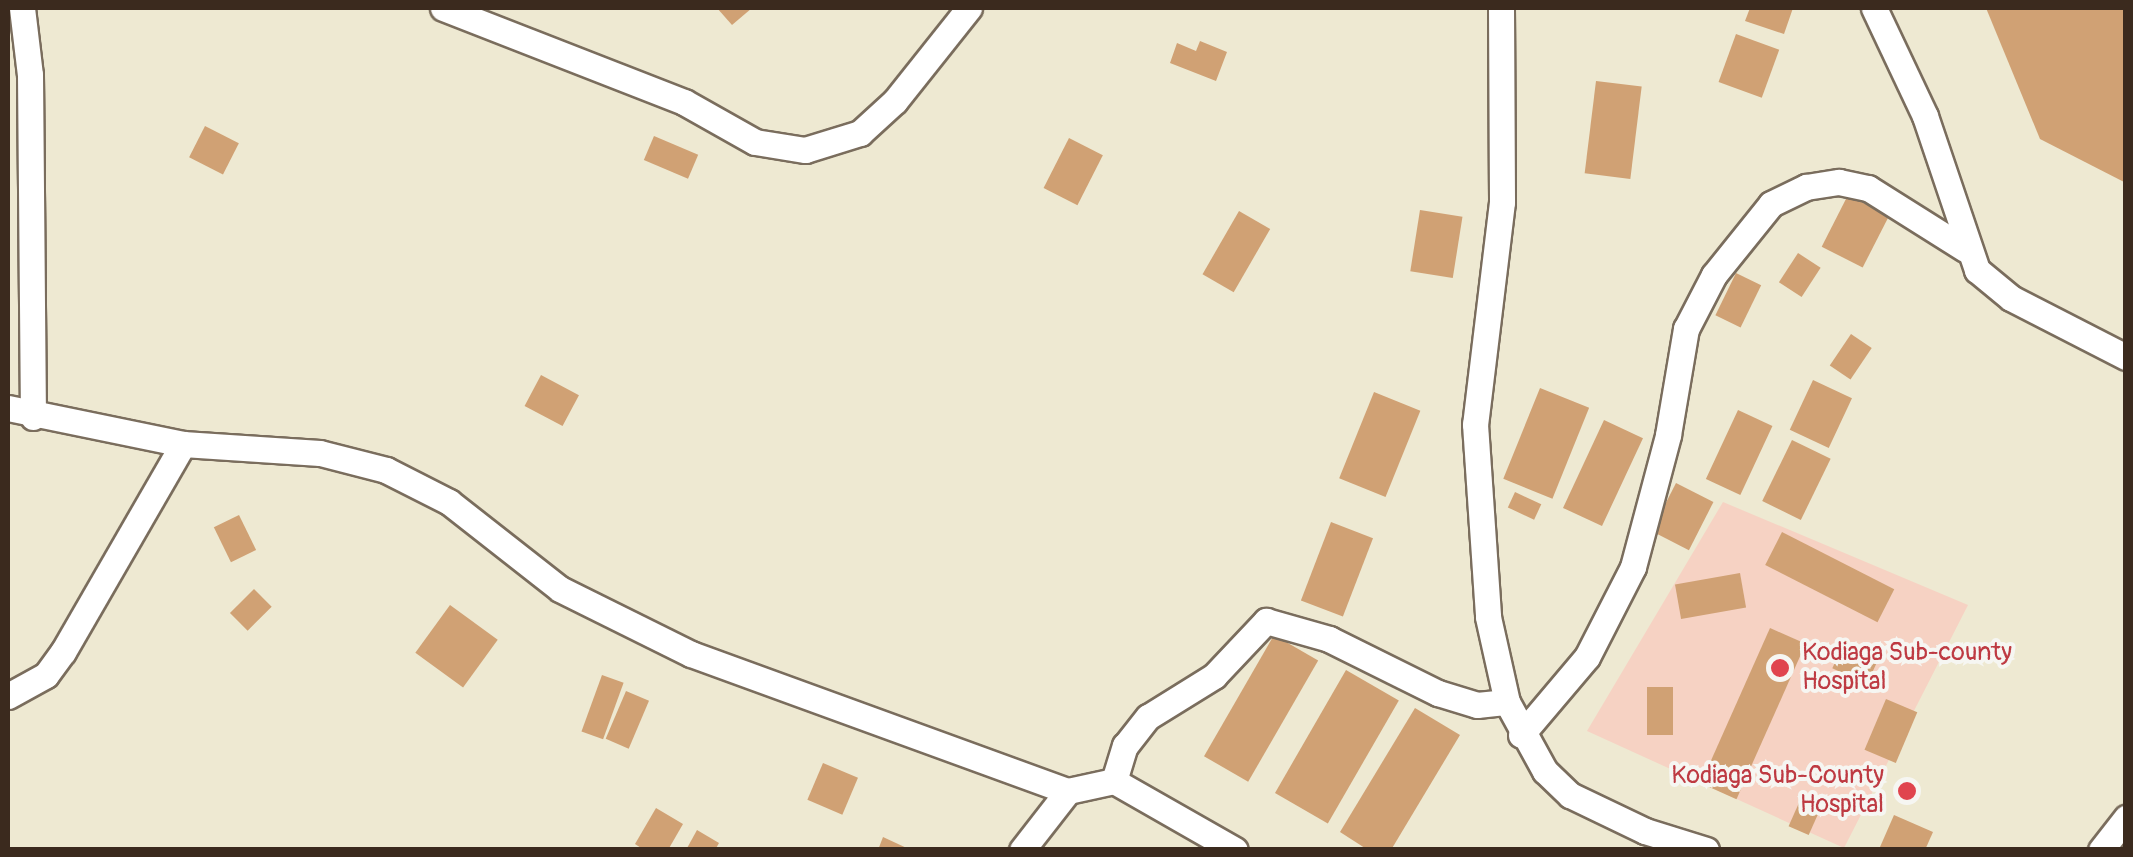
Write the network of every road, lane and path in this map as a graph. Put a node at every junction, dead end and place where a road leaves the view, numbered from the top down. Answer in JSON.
{"nodes":[{"id":1,"x":22,"y":8,"type":"edge"},
{"id":2,"x":442,"y":8,"type":"edge"},
{"id":3,"x":969,"y":8,"type":"edge"},
{"id":4,"x":1502,"y":8,"type":"edge"},
{"id":5,"x":1874,"y":8,"type":"edge"},
{"id":6,"x":1965,"y":249,"type":"junction"},
{"id":7,"x":2126,"y":357,"type":"edge"},
{"id":8,"x":8,"y":408,"type":"edge"},
{"id":9,"x":33,"y":416,"type":"junction"},
{"id":10,"x":183,"y":444,"type":"junction"},
{"id":11,"x":8,"y":696,"type":"edge"},
{"id":12,"x":1507,"y":702,"type":"junction"},
{"id":13,"x":1521,"y":735,"type":"junction"},
{"id":14,"x":1114,"y":781,"type":"junction"},
{"id":15,"x":1068,"y":792,"type":"junction"},
{"id":16,"x":2126,"y":818,"type":"edge"},
{"id":17,"x":1022,"y":850,"type":"edge"},
{"id":18,"x":1235,"y":850,"type":"edge"},
{"id":19,"x":1706,"y":850,"type":"edge"},
{"id":20,"x":2101,"y":850,"type":"edge"}],
"edges":[{"from":1,"to":9,"type":"street"},
{"from":2,"to":3,"type":"street"},
{"from":4,"to":12,"type":"street"},
{"from":5,"to":6,"type":"street"},
{"from":6,"to":7,"type":"street"},
{"from":6,"to":13,"type":"street"},
{"from":8,"to":9,"type":"street"},
{"from":9,"to":10,"type":"street"},
{"from":10,"to":11,"type":"street"},
{"from":10,"to":15,"type":"street"},
{"from":12,"to":13,"type":"street"},
{"from":12,"to":14,"type":"street"},
{"from":13,"to":19,"type":"street"},
{"from":14,"to":15,"type":"street"},
{"from":14,"to":18,"type":"street"},
{"from":15,"to":17,"type":"street"},
{"from":16,"to":20,"type":"street"}]}
